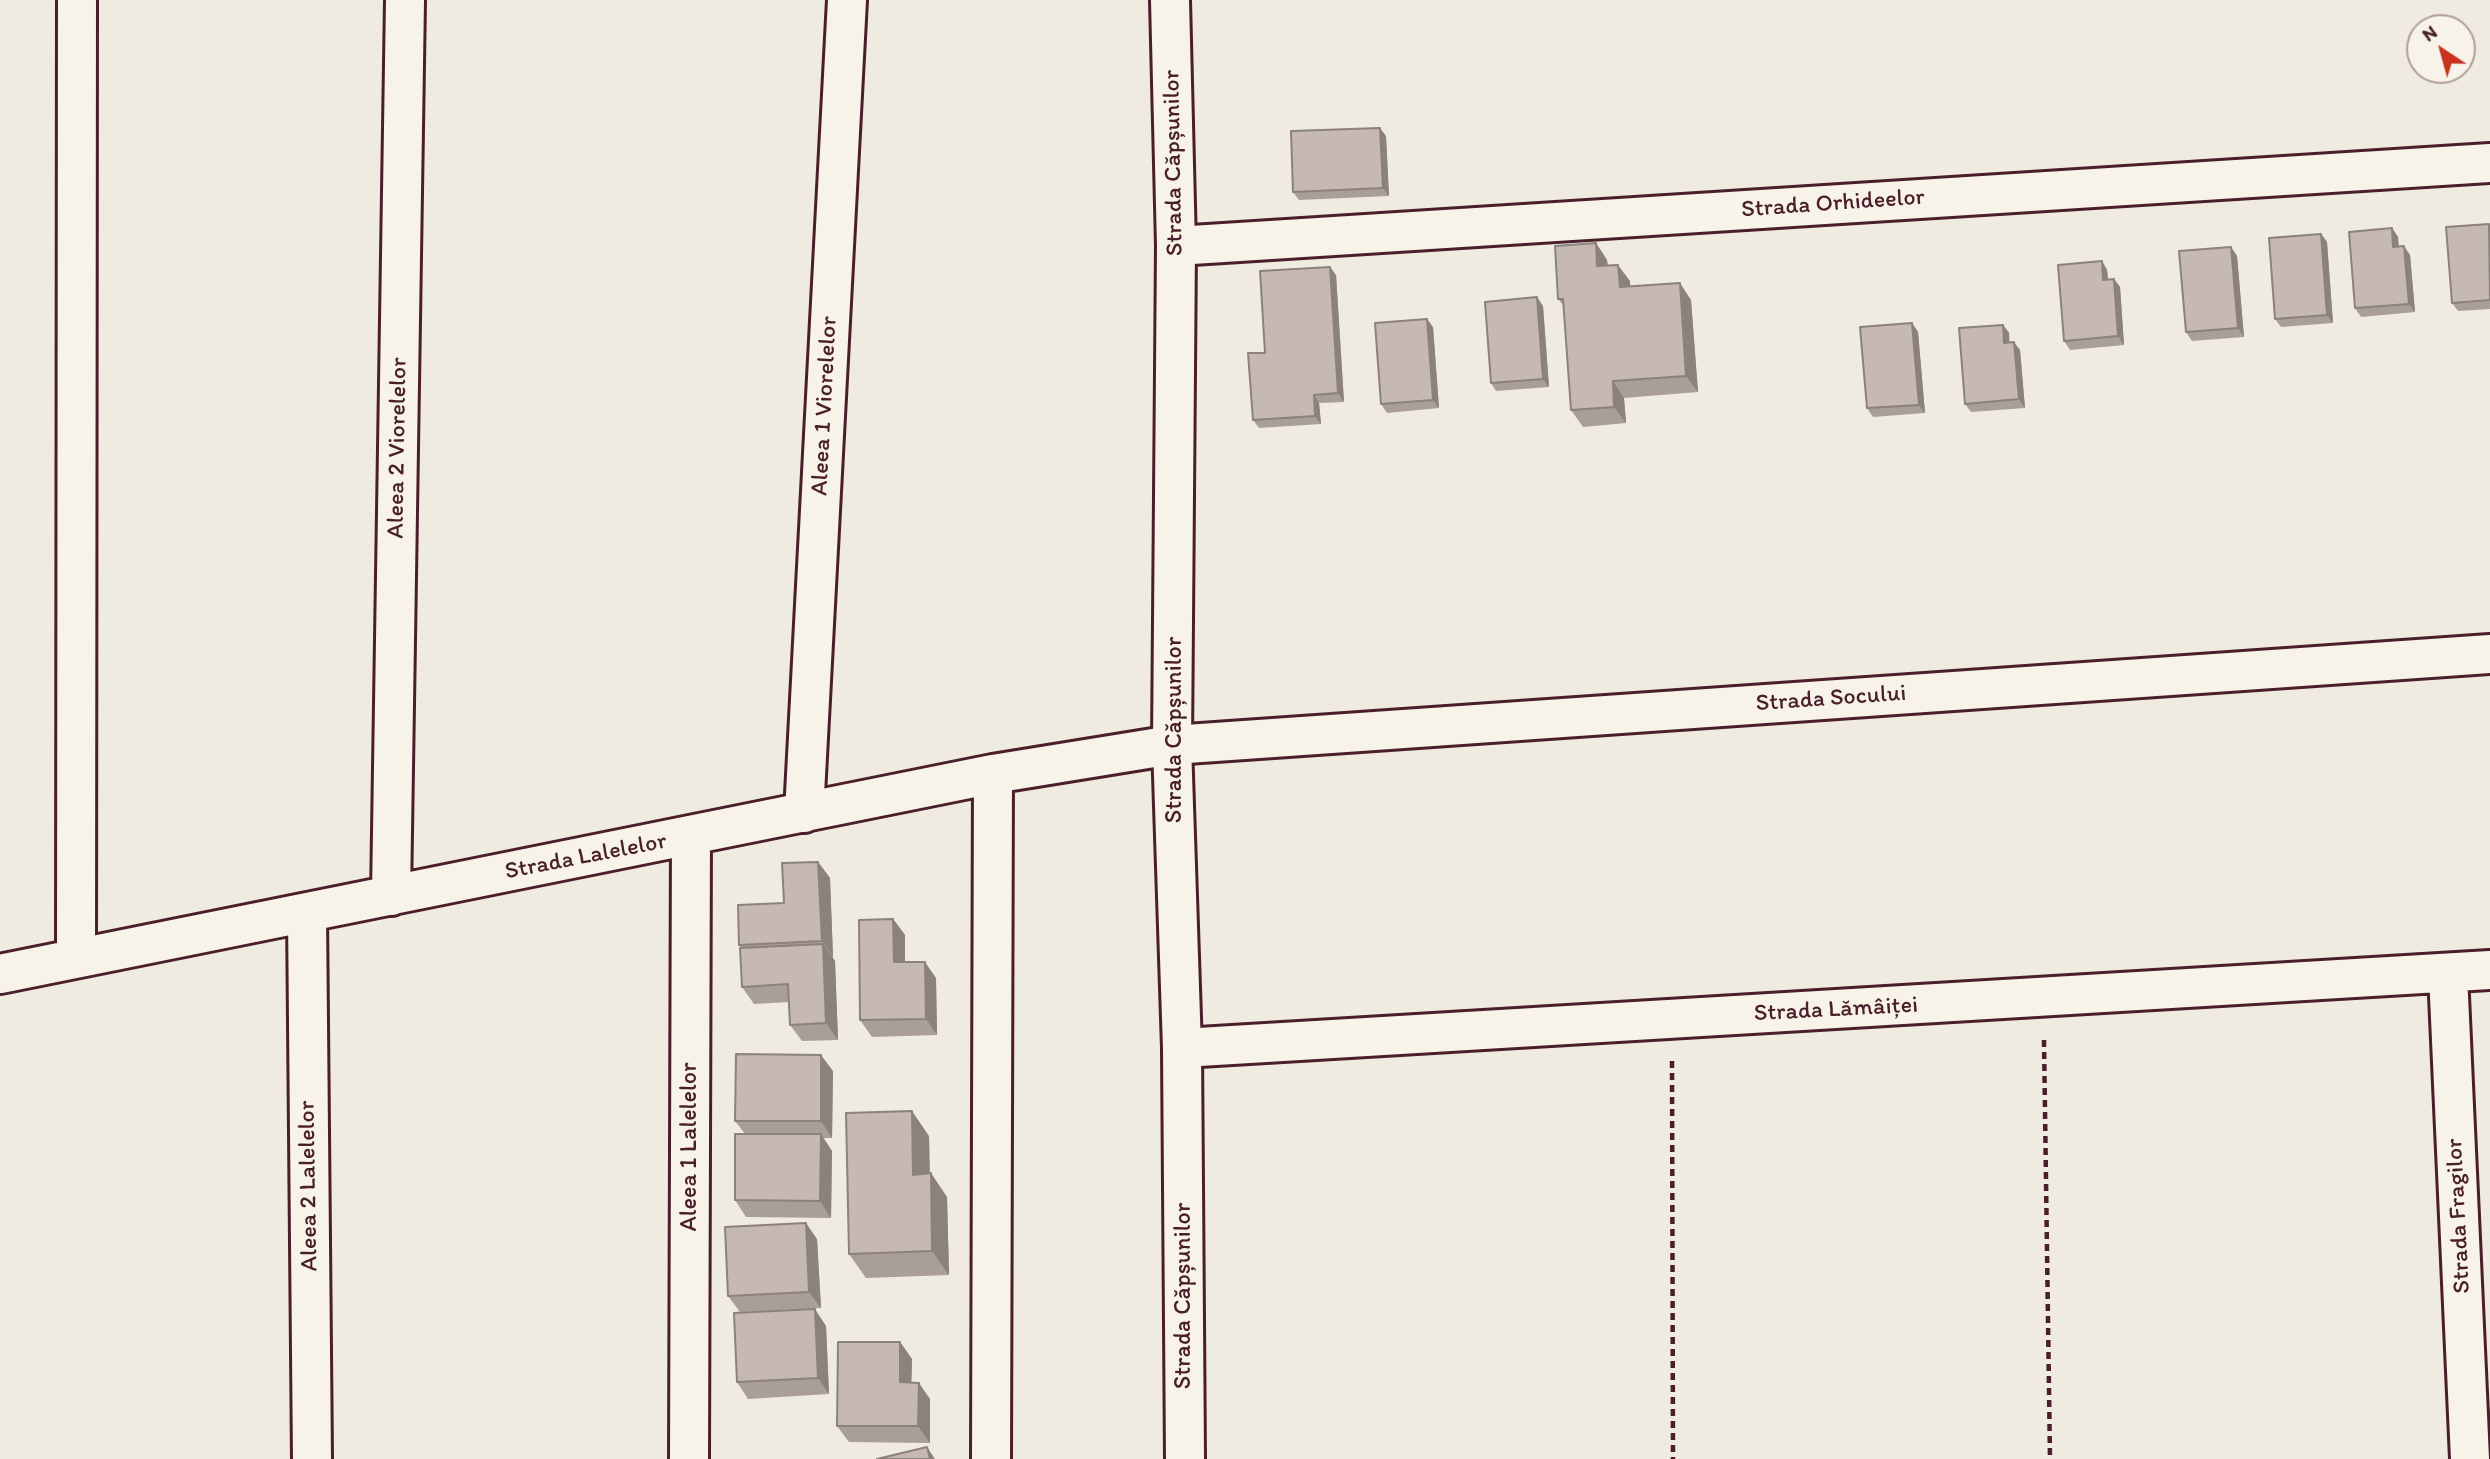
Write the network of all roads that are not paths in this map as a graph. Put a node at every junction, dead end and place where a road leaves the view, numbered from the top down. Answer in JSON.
{"nodes":[{"id":1,"x":77,"y":0,"type":"edge"},
{"id":2,"x":405,"y":0,"type":"edge"},
{"id":3,"x":847,"y":0,"type":"edge"},
{"id":4,"x":1170,"y":0,"type":"edge"},
{"id":5,"x":2490,"y":163,"type":"edge"},
{"id":6,"x":1176,"y":246,"type":"junction"},
{"id":7,"x":2490,"y":654,"type":"edge"},
{"id":8,"x":1172,"y":745,"type":"junction"},
{"id":9,"x":993,"y":774,"type":"junction"},
{"id":10,"x":804,"y":813,"type":"junction"},
{"id":11,"x":691,"y":835,"type":"junction"},
{"id":12,"x":391,"y":896,"type":"junction"},
{"id":13,"x":307,"y":913,"type":"junction"},
{"id":14,"x":76,"y":958,"type":"junction"},
{"id":15,"x":2490,"y":970,"type":"edge"},
{"id":16,"x":0,"y":974,"type":"edge"},
{"id":17,"x":2448,"y":974,"type":"junction"},
{"id":18,"x":1182,"y":1048,"type":"junction"},
{"id":19,"x":312,"y":1459,"type":"edge"},
{"id":20,"x":690,"y":1459,"type":"edge"},
{"id":21,"x":991,"y":1459,"type":"edge"},
{"id":22,"x":1185,"y":1459,"type":"edge"},
{"id":23,"x":2470,"y":1459,"type":"edge"}],
"edges":[{"from":1,"to":14,"type":"street"},
{"from":2,"to":12,"type":"street","name":"Aleea 2 Viorelelor"},
{"from":3,"to":10,"type":"street","name":"Aleea 1 Viorelelor"},
{"from":4,"to":6,"type":"street","name":"Strada Căpșunilor"},
{"from":5,"to":6,"type":"street","name":"Strada Orhideelor"},
{"from":6,"to":8,"type":"street","name":"Strada Căpșunilor"},
{"from":7,"to":8,"type":"street","name":"Strada Socului"},
{"from":8,"to":9,"type":"street","name":"Strada Lalelelor"},
{"from":8,"to":18,"type":"street","name":"Strada Căpșunilor"},
{"from":9,"to":10,"type":"street","name":"Strada Lalelelor"},
{"from":9,"to":21,"type":"street"},
{"from":10,"to":11,"type":"street","name":"Strada Lalelelor"},
{"from":11,"to":12,"type":"street","name":"Strada Lalelelor"},
{"from":11,"to":20,"type":"street","name":"Aleea 1 Lalelelor"},
{"from":12,"to":13,"type":"street","name":"Strada Lalelelor"},
{"from":13,"to":14,"type":"street","name":"Strada Lalelelor"},
{"from":13,"to":19,"type":"street","name":"Aleea 2 Lalelelor"},
{"from":14,"to":16,"type":"street","name":"Strada Lalelelor"},
{"from":15,"to":17,"type":"street","name":"Strada Lămâiței"},
{"from":17,"to":18,"type":"street","name":"Strada Lămâiței"},
{"from":17,"to":23,"type":"street","name":"Strada Fragilor"},
{"from":18,"to":22,"type":"street","name":"Strada Căpșunilor"}]}
